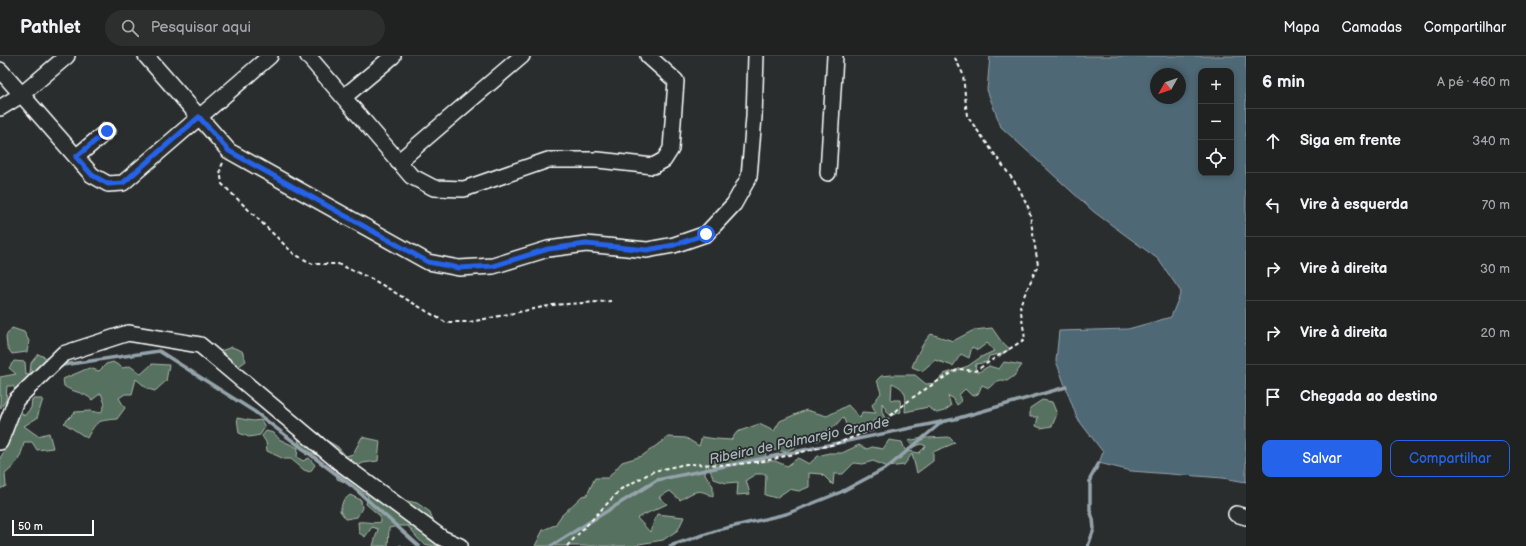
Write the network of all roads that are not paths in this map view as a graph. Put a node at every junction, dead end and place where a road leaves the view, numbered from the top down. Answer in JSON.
{"nodes":[{"id":1,"x":67,"y":56,"type":"edge"},
{"id":2,"x":146,"y":56,"type":"edge"},
{"id":3,"x":270,"y":56,"type":"edge"},
{"id":4,"x":308,"y":56,"type":"edge"},
{"id":5,"x":393,"y":56,"type":"edge"},
{"id":6,"x":522,"y":56,"type":"edge"},
{"id":7,"x":648,"y":56,"type":"edge"},
{"id":8,"x":756,"y":56,"type":"edge"},
{"id":9,"x":834,"y":56,"type":"edge"},
{"id":10,"x":0,"y":70,"type":"edge"},
{"id":11,"x":21,"y":95,"type":"junction"},
{"id":12,"x":344,"y":97,"type":"junction"},
{"id":13,"x":0,"y":108,"type":"edge"},
{"id":14,"x":199,"y":117,"type":"junction"},
{"id":15,"x":107,"y":131,"type":"dead end"},
{"id":16,"x":76,"y":157,"type":"junction"},
{"id":17,"x":398,"y":162,"type":"junction"},
{"id":18,"x":828,"y":173,"type":"dead end"},
{"id":19,"x":0,"y":442,"type":"edge"},
{"id":20,"x":460,"y":546,"type":"edge"}],
"edges":[{"from":1,"to":11,"type":"street"},
{"from":2,"to":14,"type":"street"},
{"from":3,"to":14,"type":"street"},
{"from":4,"to":12,"type":"street"},
{"from":5,"to":12,"type":"street"},
{"from":6,"to":17,"type":"street"},
{"from":7,"to":17,"type":"street"},
{"from":8,"to":14,"type":"street"},
{"from":9,"to":18,"type":"street"},
{"from":10,"to":11,"type":"street"},
{"from":11,"to":13,"type":"street"},
{"from":11,"to":16,"type":"street"},
{"from":12,"to":17,"type":"street"},
{"from":14,"to":16,"type":"street"},
{"from":15,"to":16,"type":"street"},
{"from":19,"to":20,"type":"street"}]}
